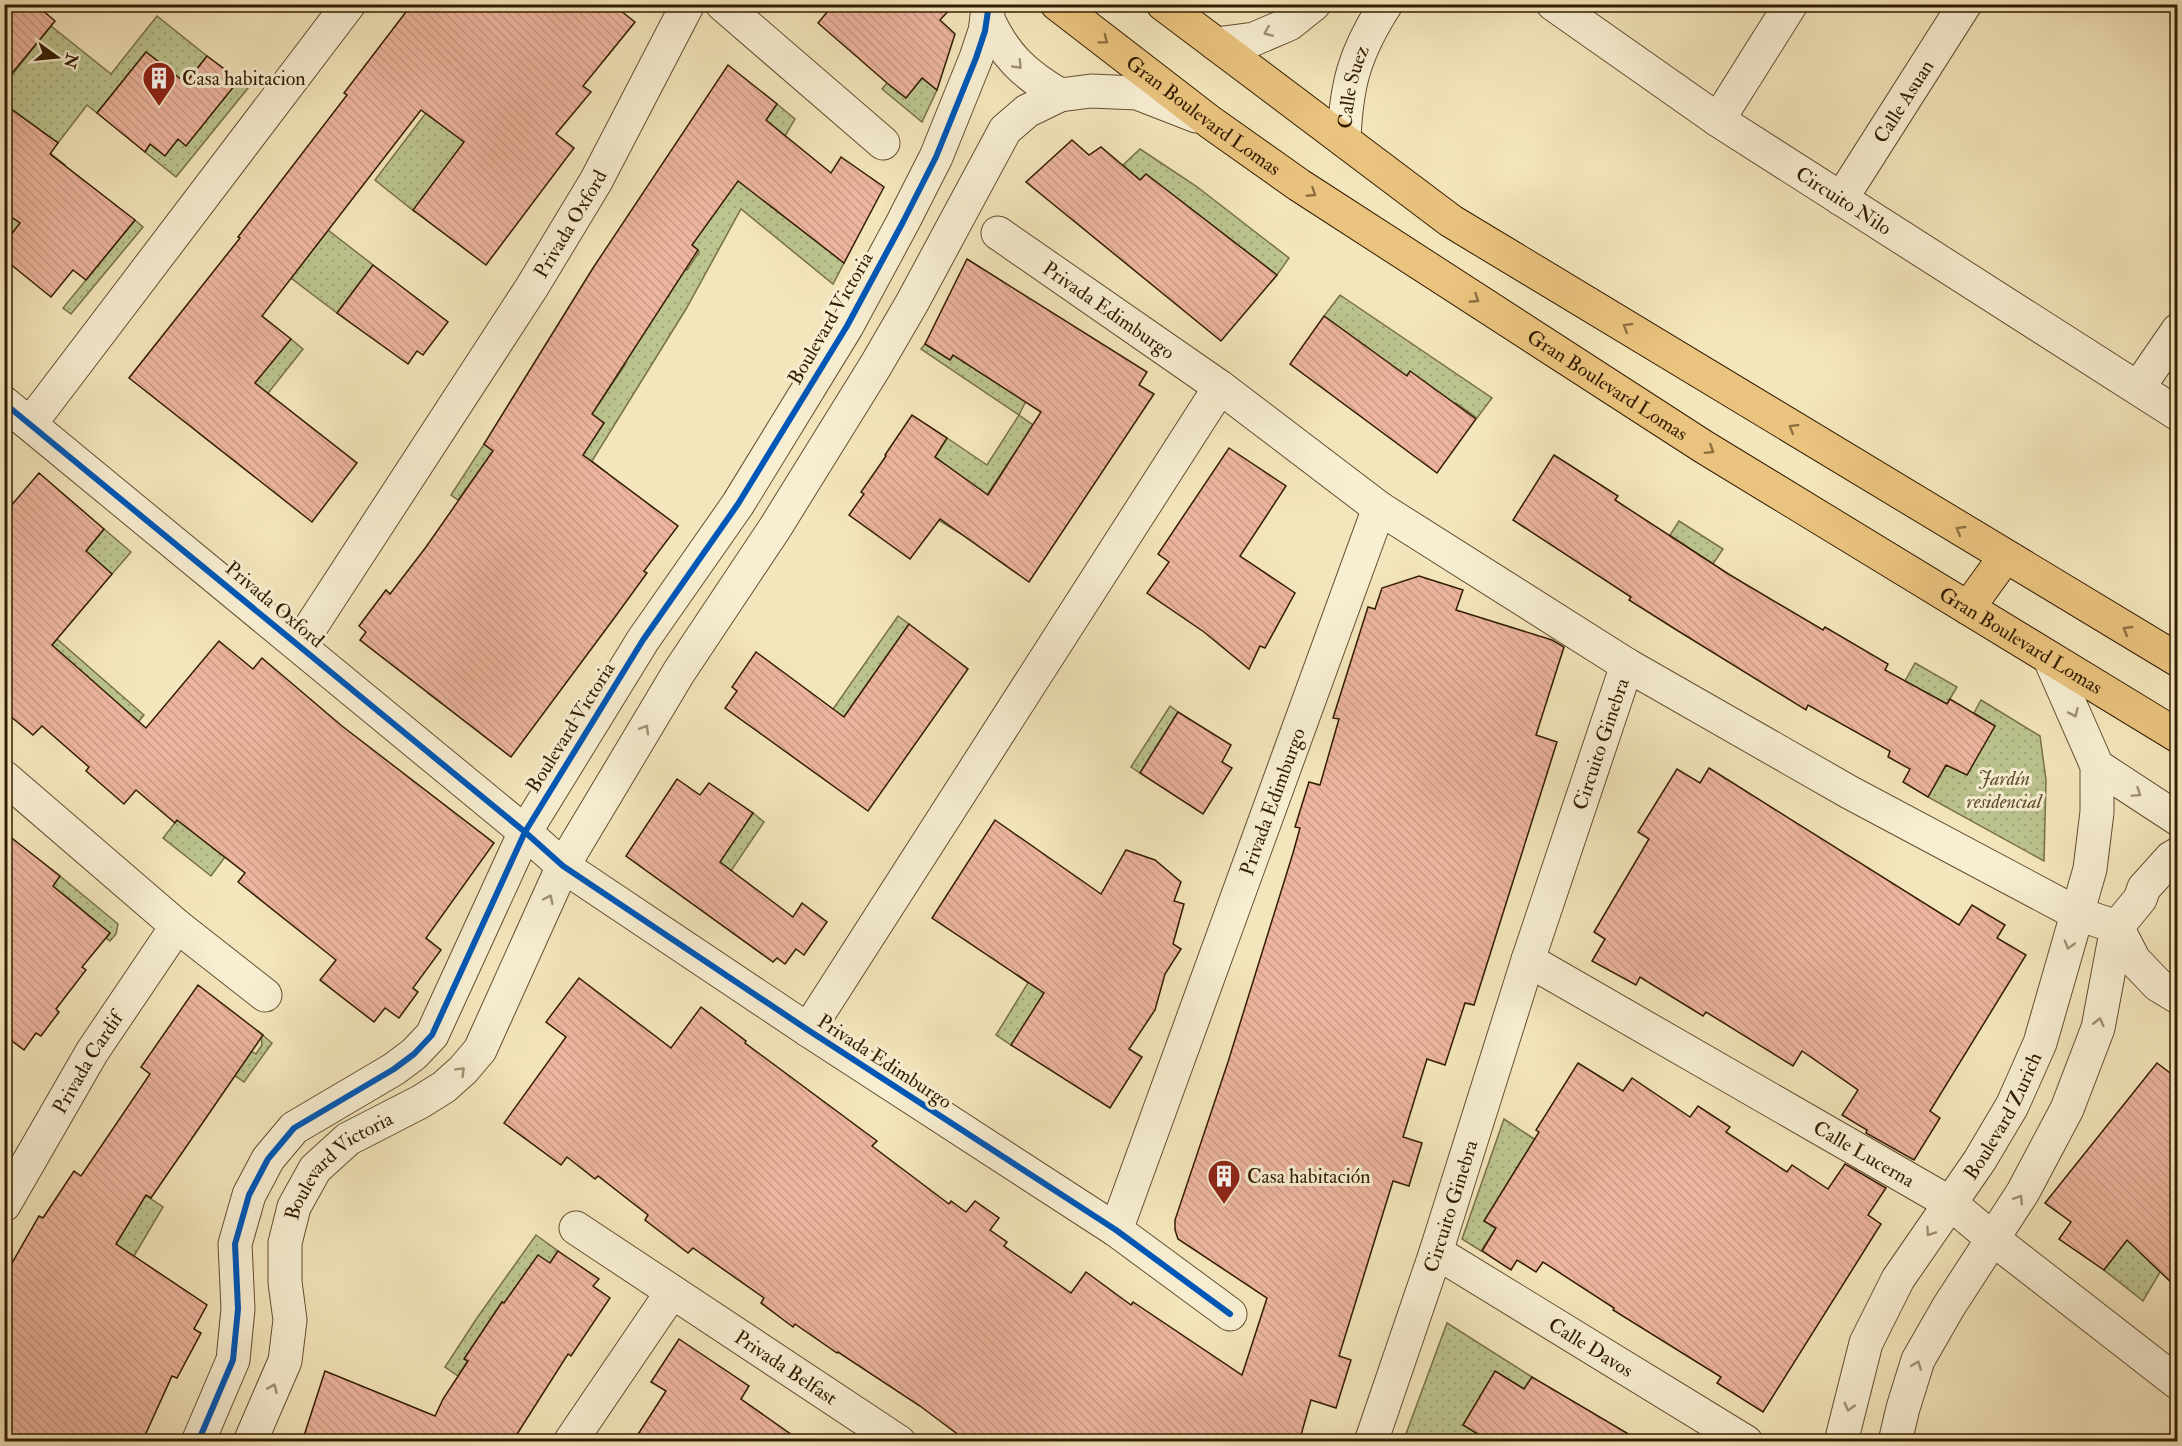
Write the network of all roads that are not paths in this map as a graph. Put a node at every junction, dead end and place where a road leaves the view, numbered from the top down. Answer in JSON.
{"nodes":[{"id":1,"x":349,"y":4,"type":"edge"},
{"id":2,"x":688,"y":4,"type":"edge"},
{"id":3,"x":722,"y":4,"type":"edge"},
{"id":4,"x":1058,"y":4,"type":"edge"},
{"id":5,"x":1163,"y":4,"type":"edge"},
{"id":6,"x":1314,"y":4,"type":"edge"},
{"id":7,"x":1386,"y":4,"type":"edge"},
{"id":8,"x":1553,"y":4,"type":"edge"},
{"id":9,"x":1791,"y":4,"type":"edge"},
{"id":10,"x":1965,"y":4,"type":"edge"},
{"id":11,"x":988,"y":11,"type":"edge"},
{"id":12,"x":1216,"y":44,"type":"junction"},
{"id":13,"x":1060,"y":95,"type":"junction"},
{"id":14,"x":1718,"y":120,"type":"junction"},
{"id":15,"x":1210,"y":122,"type":"junction"},
{"id":16,"x":1344,"y":140,"type":"junction"},
{"id":17,"x":883,"y":143,"type":"dead end"},
{"id":18,"x":936,"y":158,"type":"junction"},
{"id":19,"x":977,"y":179,"type":"junction"},
{"id":20,"x":1841,"y":199,"type":"junction"},
{"id":21,"x":998,"y":233,"type":"dead end"},
{"id":22,"x":2178,"y":330,"type":"edge"},
{"id":23,"x":1220,"y":387,"type":"junction"},
{"id":24,"x":2138,"y":388,"type":"junction"},
{"id":25,"x":4,"y":402,"type":"edge"},
{"id":26,"x":2178,"y":414,"type":"edge"},
{"id":27,"x":30,"y":424,"type":"junction"},
{"id":28,"x":738,"y":504,"type":"junction"},
{"id":29,"x":1379,"y":508,"type":"junction"},
{"id":30,"x":775,"y":528,"type":"junction"},
{"id":31,"x":2005,"y":557,"type":"junction"},
{"id":32,"x":1968,"y":608,"type":"junction"},
{"id":33,"x":299,"y":645,"type":"junction"},
{"id":34,"x":2050,"y":659,"type":"junction"},
{"id":35,"x":2178,"y":660,"type":"edge"},
{"id":36,"x":1628,"y":665,"type":"junction"},
{"id":37,"x":2178,"y":736,"type":"edge"},
{"id":38,"x":2097,"y":766,"type":"junction"},
{"id":39,"x":4,"y":777,"type":"edge"},
{"id":40,"x":2178,"y":819,"type":"edge"},
{"id":41,"x":525,"y":832,"type":"junction"},
{"id":42,"x":2178,"y":854,"type":"edge"},
{"id":43,"x":563,"y":866,"type":"junction"},
{"id":44,"x":2078,"y":914,"type":"junction"},
{"id":45,"x":177,"y":926,"type":"junction"},
{"id":46,"x":2117,"y":927,"type":"junction"},
{"id":47,"x":1527,"y":960,"type":"junction"},
{"id":48,"x":265,"y":995,"type":"dead end"},
{"id":49,"x":2178,"y":997,"type":"edge"},
{"id":50,"x":808,"y":1030,"type":"junction"},
{"id":51,"x":394,"y":1069,"type":"junction"},
{"id":52,"x":420,"y":1102,"type":"junction"},
{"id":53,"x":1950,"y":1203,"type":"junction"},
{"id":54,"x":4,"y":1205,"type":"edge"},
{"id":55,"x":576,"y":1228,"type":"dead end"},
{"id":56,"x":1116,"y":1230,"type":"junction"},
{"id":57,"x":1993,"y":1239,"type":"junction"},
{"id":58,"x":1436,"y":1252,"type":"junction"},
{"id":59,"x":672,"y":1292,"type":"junction"},
{"id":60,"x":238,"y":1309,"type":"junction"},
{"id":61,"x":1230,"y":1314,"type":"dead end"},
{"id":62,"x":290,"y":1320,"type":"junction"},
{"id":63,"x":2178,"y":1383,"type":"edge"},
{"id":64,"x":198,"y":1442,"type":"edge"},
{"id":65,"x":250,"y":1442,"type":"edge"},
{"id":66,"x":570,"y":1442,"type":"edge"},
{"id":67,"x":899,"y":1442,"type":"edge"},
{"id":68,"x":1371,"y":1442,"type":"edge"},
{"id":69,"x":1746,"y":1442,"type":"edge"},
{"id":70,"x":1841,"y":1442,"type":"edge"},
{"id":71,"x":1895,"y":1442,"type":"edge"}],
"edges":[{"from":1,"to":27,"type":"street"},
{"from":2,"to":33,"type":"street","name":"Privada Oxford"},
{"from":3,"to":17,"type":"street"},
{"from":4,"to":15,"type":"main road","name":"Gran Boulevard Lomas","one_way":true},
{"from":5,"to":12,"type":"main road"},
{"from":6,"to":12,"type":"street","one_way":true},
{"from":7,"to":16,"type":"street","name":"Calle Suez"},
{"from":8,"to":14,"type":"street","name":"Circuito Nilo"},
{"from":9,"to":14,"type":"street"},
{"from":10,"to":20,"type":"street","name":"Calle Asuan"},
{"from":11,"to":13,"type":"street","name":"Boulevard Victoria","one_way":true},
{"from":11,"to":18,"type":"street","name":"Boulevard Victoria"},
{"from":12,"to":16,"type":"main road"},
{"from":13,"to":15,"type":"street","name":"Boulevard Victoria"},
{"from":13,"to":19,"type":"street","name":"Boulevard Victoria"},
{"from":14,"to":20,"type":"street","name":"Circuito Nilo"},
{"from":15,"to":32,"type":"main road","name":"Gran Boulevard Lomas","one_way":true},
{"from":31,"to":16,"type":"main road","one_way":true},
{"from":18,"to":19,"type":"street"},
{"from":18,"to":28,"type":"street","name":"Boulevard Victoria"},
{"from":19,"to":30,"type":"street","name":"Boulevard Victoria"},
{"from":20,"to":24,"type":"street","name":"Circuito Nilo"},
{"from":21,"to":23,"type":"street","name":"Privada Edimburgo"},
{"from":22,"to":24,"type":"street"},
{"from":23,"to":29,"type":"street","name":"Privada Edimburgo"},
{"from":23,"to":50,"type":"street","name":"Privada Edimburgo"},
{"from":24,"to":26,"type":"street","name":"Circuito Nilo"},
{"from":25,"to":27,"type":"street","name":"Privada Oxford"},
{"from":27,"to":33,"type":"street","name":"Privada Oxford"},
{"from":28,"to":30,"type":"street"},
{"from":28,"to":41,"type":"street","name":"Boulevard Victoria"},
{"from":29,"to":36,"type":"street","name":"Privada Edimburgo"},
{"from":29,"to":56,"type":"street","name":"Privada Edimburgo"},
{"from":43,"to":30,"type":"street","name":"Boulevard Victoria","one_way":true},
{"from":31,"to":32,"type":"main road"},
{"from":35,"to":31,"type":"main road","one_way":true},
{"from":32,"to":34,"type":"main road","name":"Gran Boulevard Lomas"},
{"from":33,"to":41,"type":"street","name":"Privada Oxford"},
{"from":34,"to":37,"type":"main road","name":"Gran Boulevard Lomas"},
{"from":34,"to":38,"type":"street","name":"Boulevard Zurich","one_way":true},
{"from":36,"to":44,"type":"street","name":"Circuito Ginebra"},
{"from":36,"to":47,"type":"street","name":"Circuito Ginebra"},
{"from":38,"to":40,"type":"street","one_way":true},
{"from":38,"to":44,"type":"street","name":"Boulevard Zurich"},
{"from":39,"to":45,"type":"street"},
{"from":41,"to":43,"type":"street","name":"Privada Edimburgo"},
{"from":41,"to":51,"type":"street","name":"Boulevard Victoria"},
{"from":42,"to":46,"type":"street"},
{"from":43,"to":50,"type":"street","name":"Privada Edimburgo"},
{"from":52,"to":43,"type":"street","name":"Boulevard Victoria","one_way":true},
{"from":44,"to":46,"type":"street","name":"Circuito Ginebra"},
{"from":44,"to":53,"type":"street","name":"Boulevard Zurich","one_way":true},
{"from":45,"to":48,"type":"street"},
{"from":45,"to":54,"type":"street","name":"Privada Cardif"},
{"from":46,"to":49,"type":"street"},
{"from":57,"to":46,"type":"street","one_way":true},
{"from":47,"to":53,"type":"street","name":"Calle Lucerna"},
{"from":47,"to":58,"type":"street","name":"Circuito Ginebra"},
{"from":50,"to":56,"type":"street","name":"Privada Edimburgo"},
{"from":51,"to":52,"type":"street"},
{"from":51,"to":60,"type":"street","name":"Boulevard Victoria"},
{"from":52,"to":62,"type":"street","name":"Boulevard Victoria"},
{"from":53,"to":57,"type":"street","name":"Calle Lucerna"},
{"from":53,"to":70,"type":"street","name":"Boulevard Zurich","one_way":true},
{"from":55,"to":59,"type":"street","name":"Privada Belfast"},
{"from":56,"to":61,"type":"street","name":"Privada Edimburgo"},
{"from":57,"to":63,"type":"street","name":"Calle Lucerna"},
{"from":71,"to":57,"type":"street","one_way":true},
{"from":58,"to":68,"type":"street","name":"Circuito Ginebra"},
{"from":58,"to":69,"type":"street","name":"Calle Davos"},
{"from":59,"to":66,"type":"street"},
{"from":59,"to":67,"type":"street","name":"Privada Belfast"},
{"from":60,"to":62,"type":"street"},
{"from":60,"to":64,"type":"street","name":"Boulevard Victoria"},
{"from":65,"to":62,"type":"street","name":"Boulevard Victoria","one_way":true}]}
